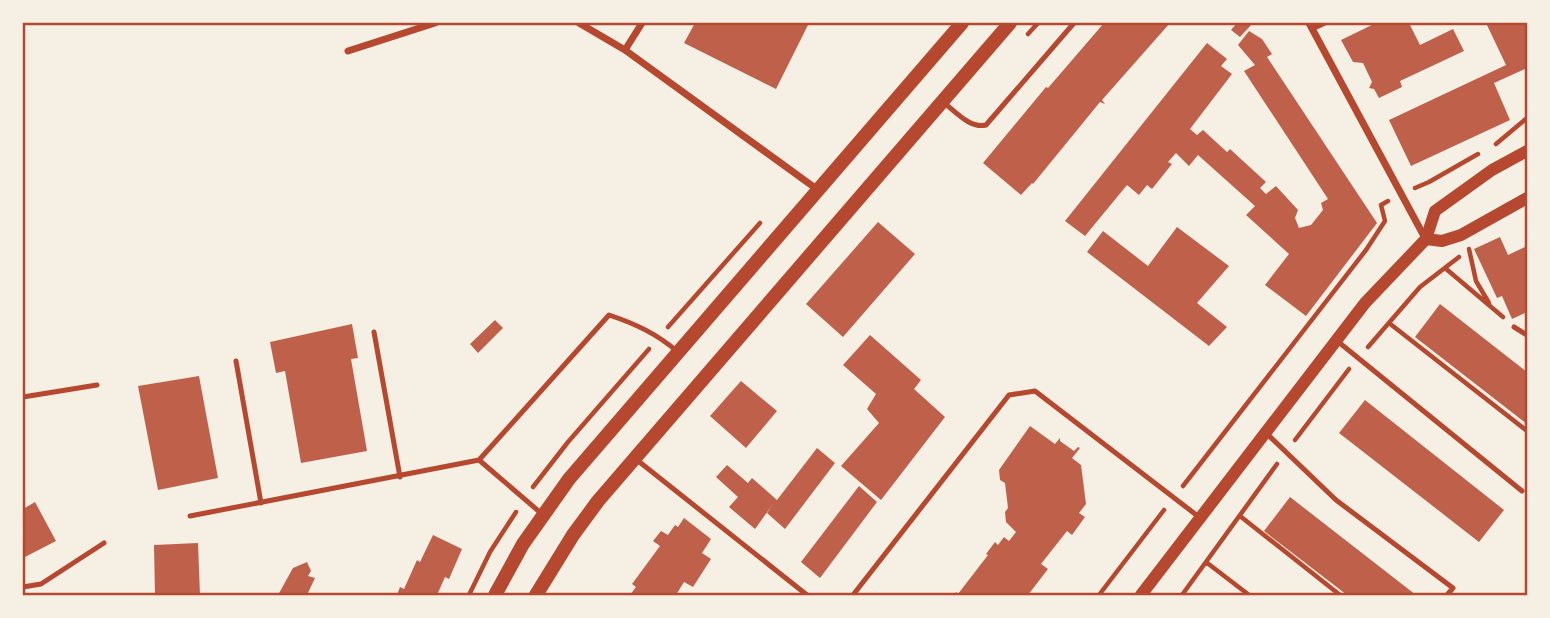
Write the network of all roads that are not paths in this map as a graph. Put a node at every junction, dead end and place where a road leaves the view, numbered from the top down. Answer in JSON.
{"nodes":[{"id":1,"x":435,"y":23,"type":"edge"},
{"id":2,"x":579,"y":23,"type":"edge"},
{"id":3,"x":642,"y":23,"type":"edge"},
{"id":4,"x":962,"y":23,"type":"edge"},
{"id":5,"x":1010,"y":23,"type":"edge"},
{"id":6,"x":1074,"y":23,"type":"edge"},
{"id":7,"x":1325,"y":23,"type":"edge"},
{"id":8,"x":1311,"y":26,"type":"edge"},
{"id":9,"x":625,"y":50,"type":"junction"},
{"id":10,"x":348,"y":51,"type":"dead end"},
{"id":11,"x":942,"y":102,"type":"junction"},
{"id":12,"x":1527,"y":151,"type":"edge"},
{"id":13,"x":818,"y":190,"type":"junction"},
{"id":14,"x":1527,"y":198,"type":"edge"},
{"id":15,"x":1426,"y":239,"type":"junction"},
{"id":16,"x":1514,"y":327,"type":"road end"},
{"id":17,"x":374,"y":332,"type":"dead end"},
{"id":18,"x":1527,"y":335,"type":"edge"},
{"id":19,"x":1336,"y":340,"type":"junction"},
{"id":20,"x":678,"y":352,"type":"junction"},
{"id":21,"x":236,"y":360,"type":"dead end"},
{"id":22,"x":97,"y":385,"type":"dead end"},
{"id":23,"x":23,"y":397,"type":"edge"},
{"id":24,"x":1266,"y":433,"type":"junction"},
{"id":25,"x":635,"y":458,"type":"junction"},
{"id":26,"x":479,"y":460,"type":"junction"},
{"id":27,"x":400,"y":477,"type":"junction"},
{"id":28,"x":1522,"y":491,"type":"dead end"},
{"id":29,"x":261,"y":503,"type":"junction"},
{"id":30,"x":542,"y":513,"type":"junction"},
{"id":31,"x":190,"y":516,"type":"dead end"},
{"id":32,"x":1200,"y":519,"type":"junction"},
{"id":33,"x":104,"y":543,"type":"dead end"},
{"id":34,"x":23,"y":587,"type":"edge"},
{"id":35,"x":495,"y":595,"type":"edge"},
{"id":36,"x":536,"y":595,"type":"edge"},
{"id":37,"x":807,"y":595,"type":"edge"},
{"id":38,"x":853,"y":595,"type":"edge"},
{"id":39,"x":1141,"y":595,"type":"edge"},
{"id":40,"x":1447,"y":595,"type":"edge"}],
"edges":[{"from":1,"to":10,"type":"street"},
{"from":2,"to":9,"type":"street"},
{"from":3,"to":9,"type":"street"},
{"from":4,"to":13,"type":"main road"},
{"from":5,"to":11,"type":"main road"},
{"from":6,"to":11,"type":"lane"},
{"from":7,"to":8,"type":"lane"},
{"from":8,"to":15,"type":"street"},
{"from":9,"to":13,"type":"street"},
{"from":11,"to":25,"type":"main road"},
{"from":12,"to":15,"type":"street"},
{"from":13,"to":20,"type":"main road"},
{"from":14,"to":15,"type":"street"},
{"from":15,"to":19,"type":"street"},
{"from":16,"to":18,"type":"lane"},
{"from":17,"to":27,"type":"lane"},
{"from":19,"to":24,"type":"street"},
{"from":19,"to":28,"type":"lane"},
{"from":20,"to":26,"type":"lane"},
{"from":20,"to":30,"type":"main road"},
{"from":21,"to":29,"type":"lane"},
{"from":22,"to":23,"type":"lane"},
{"from":24,"to":32,"type":"street"},
{"from":24,"to":40,"type":"lane"},
{"from":25,"to":36,"type":"main road"},
{"from":25,"to":37,"type":"lane"},
{"from":26,"to":27,"type":"lane"},
{"from":26,"to":30,"type":"lane"},
{"from":27,"to":29,"type":"lane"},
{"from":29,"to":31,"type":"lane"},
{"from":30,"to":35,"type":"main road"},
{"from":32,"to":38,"type":"lane"},
{"from":32,"to":39,"type":"street"},
{"from":33,"to":34,"type":"lane"}]}
